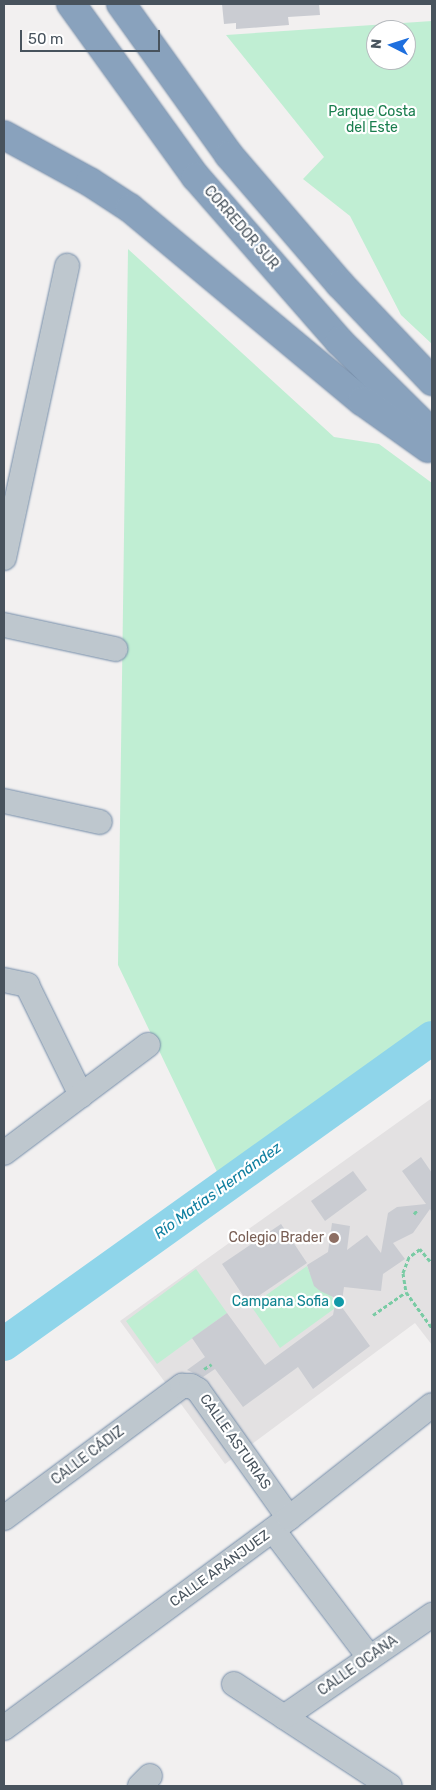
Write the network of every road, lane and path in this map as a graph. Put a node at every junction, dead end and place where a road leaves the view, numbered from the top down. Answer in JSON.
{"nodes":[{"id":1,"x":71,"y":4,"type":"edge"},
{"id":2,"x":121,"y":4,"type":"edge"},
{"id":3,"x":4,"y":134,"type":"edge"},
{"id":4,"x":67,"y":266,"type":"dead end"},
{"id":5,"x":432,"y":381,"type":"edge"},
{"id":6,"x":432,"y":433,"type":"edge"},
{"id":7,"x":432,"y":451,"type":"edge"},
{"id":8,"x":4,"y":558,"type":"edge"},
{"id":9,"x":4,"y":625,"type":"edge"},
{"id":10,"x":115,"y":649,"type":"dead end"},
{"id":11,"x":4,"y":801,"type":"edge"},
{"id":12,"x":100,"y":822,"type":"dead end"},
{"id":13,"x":4,"y":980,"type":"edge"},
{"id":14,"x":148,"y":1046,"type":"dead end"},
{"id":15,"x":81,"y":1095,"type":"junction"},
{"id":16,"x":4,"y":1153,"type":"edge"},
{"id":17,"x":418,"y":1209,"type":"dead end"},
{"id":18,"x":414,"y":1214,"type":"dead end"},
{"id":19,"x":430,"y":1261,"type":"dead end"},
{"id":20,"x":406,"y":1292,"type":"junction"},
{"id":21,"x":373,"y":1315,"type":"dead end"},
{"id":22,"x":432,"y":1328,"type":"edge"},
{"id":23,"x":212,"y":1364,"type":"dead end"},
{"id":24,"x":204,"y":1369,"type":"dead end"},
{"id":25,"x":173,"y":1393,"type":"joint"},
{"id":26,"x":432,"y":1405,"type":"edge"},
{"id":27,"x":4,"y":1518,"type":"edge"},
{"id":28,"x":281,"y":1524,"type":"junction"},
{"id":29,"x":432,"y":1615,"type":"edge"},
{"id":30,"x":369,"y":1656,"type":"junction"},
{"id":31,"x":234,"y":1684,"type":"dead end"},
{"id":32,"x":284,"y":1717,"type":"junction"},
{"id":33,"x":4,"y":1728,"type":"edge"},
{"id":34,"x":390,"y":1786,"type":"edge"}],
"edges":[{"from":1,"to":6,"type":"highway","name":"CORREDOR SUR"},
{"from":2,"to":5,"type":"highway"},
{"from":3,"to":7,"type":"highway"},
{"from":4,"to":8,"type":"street"},
{"from":9,"to":10,"type":"street"},
{"from":11,"to":12,"type":"street"},
{"from":13,"to":15,"type":"street"},
{"from":14,"to":15,"type":"street"},
{"from":15,"to":16,"type":"street"},
{"from":17,"to":18,"type":"path"},
{"from":19,"to":20,"type":"path"},
{"from":20,"to":21,"type":"path"},
{"from":20,"to":22,"type":"path"},
{"from":23,"to":24,"type":"path"},
{"from":25,"to":27,"type":"street","name":"CALLE CÁDIZ"},
{"from":25,"to":28,"type":"street","name":"CALLE ASTURIAS"},
{"from":26,"to":28,"type":"street","name":"CALLE ARANJUEZ"},
{"from":28,"to":30,"type":"street"},
{"from":28,"to":33,"type":"street","name":"CALLE ARANJUEZ"},
{"from":29,"to":30,"type":"street","name":"CALLE OCANA"},
{"from":30,"to":32,"type":"street","name":"CALLE OCANA"},
{"from":31,"to":32,"type":"street"},
{"from":32,"to":34,"type":"street"}]}
